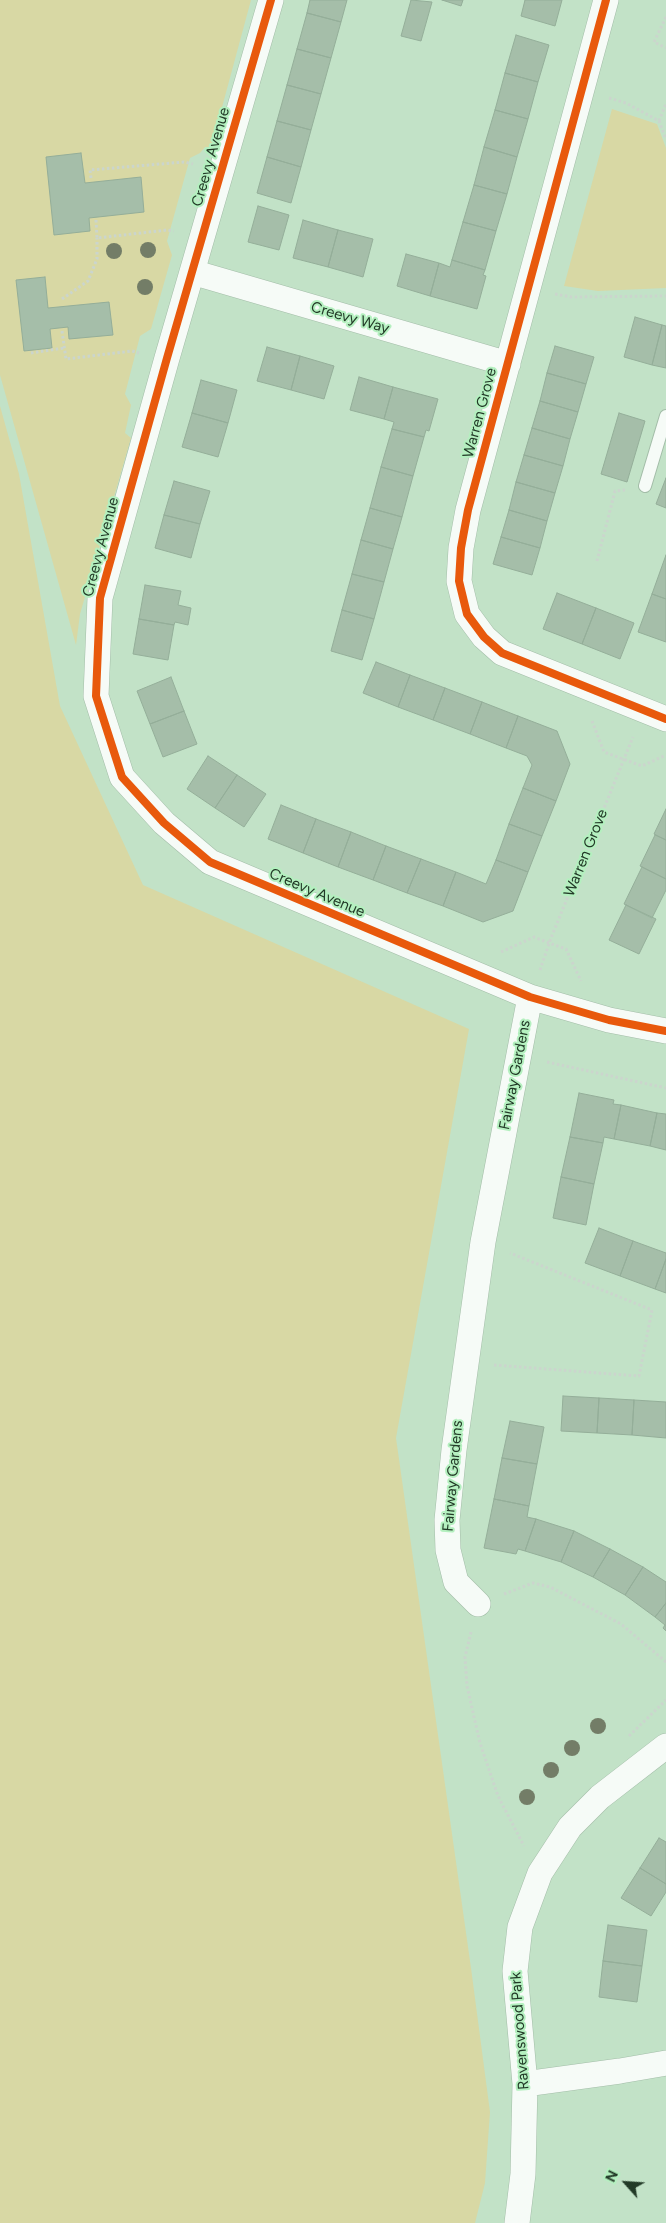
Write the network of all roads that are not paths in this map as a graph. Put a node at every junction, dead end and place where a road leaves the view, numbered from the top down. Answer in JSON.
{"nodes":[{"id":1,"x":271,"y":0,"type":"edge"},
{"id":2,"x":606,"y":0,"type":"edge"},
{"id":3,"x":192,"y":272,"type":"junction"},
{"id":4,"x":508,"y":364,"type":"junction"},
{"id":5,"x":666,"y":416,"type":"edge"},
{"id":6,"x":645,"y":486,"type":"road end"},
{"id":7,"x":655,"y":715,"type":"edge"},
{"id":8,"x":530,"y":997,"type":"junction"},
{"id":9,"x":666,"y":1031,"type":"edge"},
{"id":10,"x":478,"y":1604,"type":"road end"},
{"id":11,"x":666,"y":1746,"type":"edge"},
{"id":12,"x":666,"y":2063,"type":"edge"},
{"id":13,"x":525,"y":2084,"type":"junction"},
{"id":14,"x":517,"y":2223,"type":"edge"}],
"edges":[{"from":1,"to":3,"type":"street","name":"Creevy Avenue"},
{"from":2,"to":4,"type":"street","name":"Warren Grove"},
{"from":3,"to":4,"type":"street","name":"Creevy Way"},
{"from":3,"to":8,"type":"street","name":"Creevy Avenue"},
{"from":4,"to":7,"type":"street","name":"Warren Grove"},
{"from":5,"to":6,"type":"lane"},
{"from":8,"to":9,"type":"street","name":"Creevy Avenue"},
{"from":8,"to":10,"type":"street","name":"Fairway Gardens"},
{"from":11,"to":13,"type":"street","name":"Ravenswood Park"},
{"from":12,"to":13,"type":"street"},
{"from":13,"to":14,"type":"street","name":"Ravenswood Park"}]}
